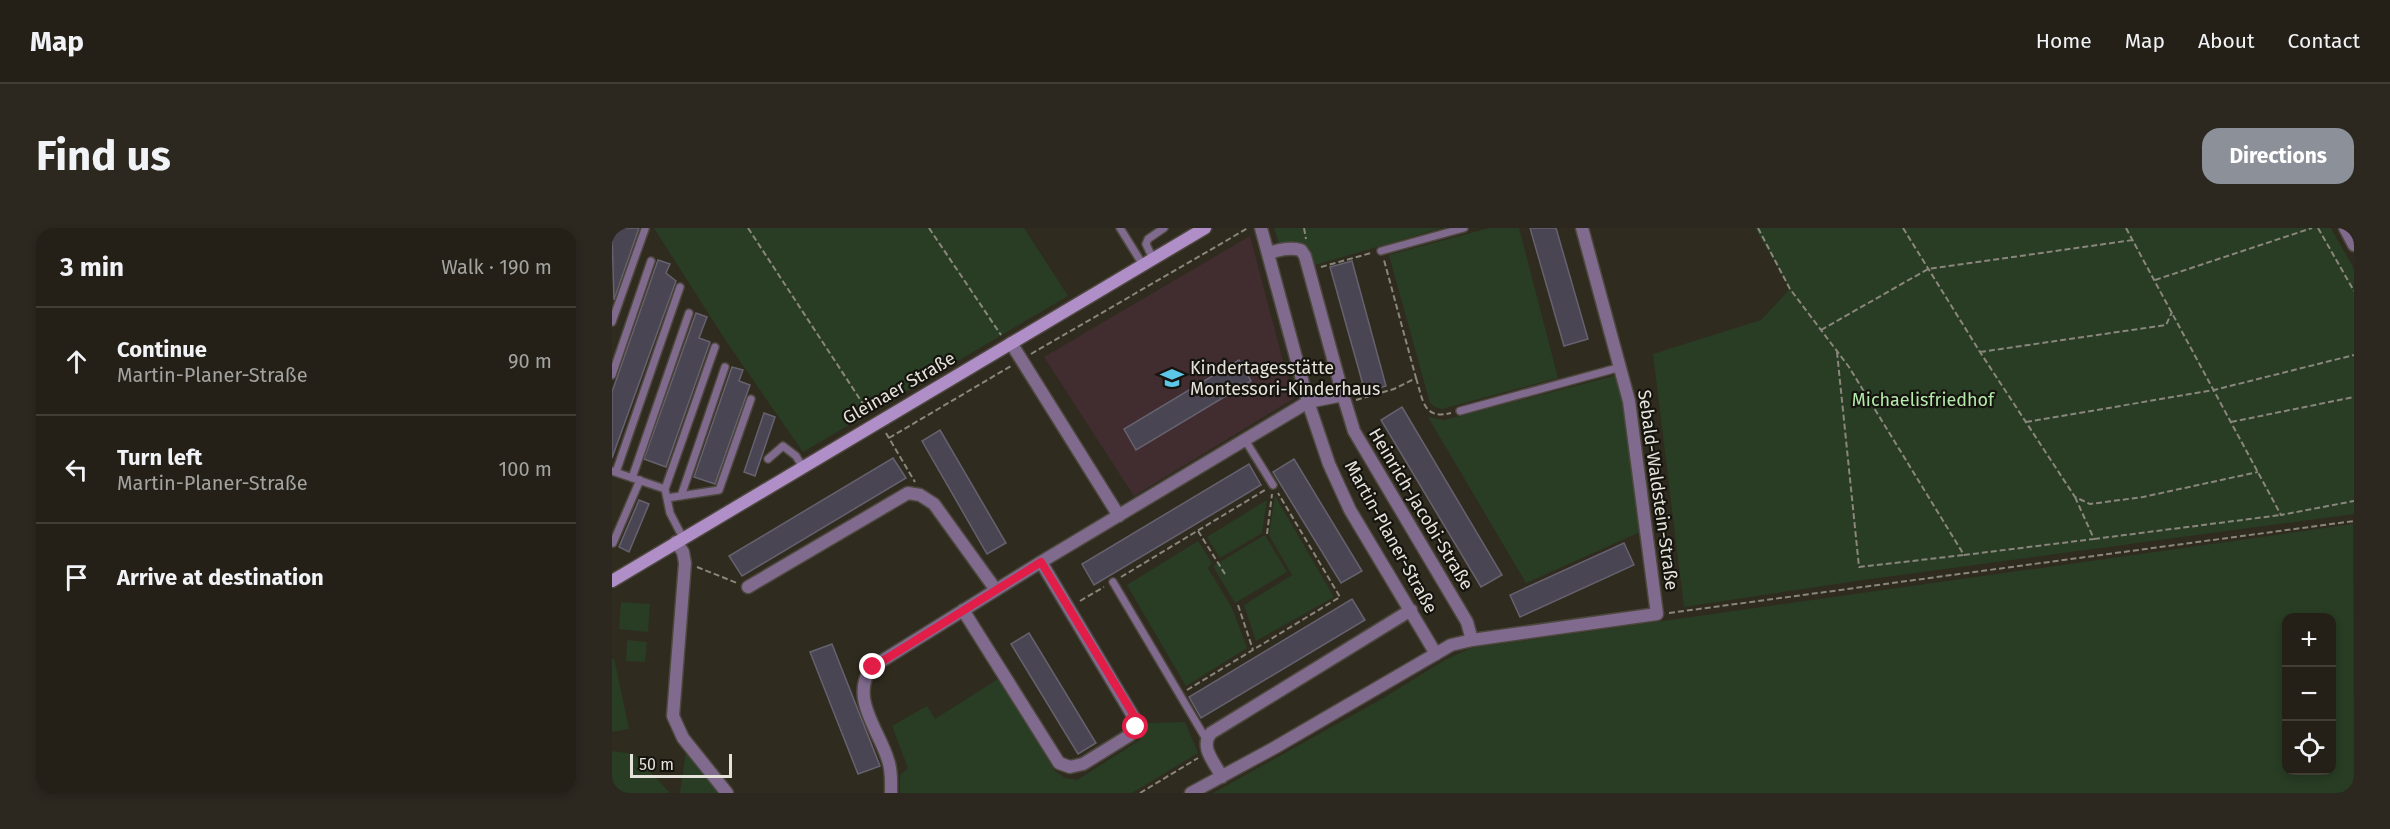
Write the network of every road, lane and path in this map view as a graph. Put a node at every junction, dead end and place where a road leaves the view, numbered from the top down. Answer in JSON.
{"nodes":[{"id":1,"x":748,"y":228,"type":"edge"},
{"id":2,"x":929,"y":228,"type":"edge"},
{"id":3,"x":1120,"y":228,"type":"edge"},
{"id":4,"x":1164,"y":228,"type":"edge"},
{"id":5,"x":1205,"y":228,"type":"edge"},
{"id":6,"x":1248,"y":228,"type":"edge"},
{"id":7,"x":1261,"y":228,"type":"edge"},
{"id":8,"x":1464,"y":228,"type":"edge"},
{"id":9,"x":1582,"y":228,"type":"edge"},
{"id":10,"x":1758,"y":228,"type":"edge"},
{"id":11,"x":1903,"y":228,"type":"edge"},
{"id":12,"x":2126,"y":228,"type":"edge"},
{"id":13,"x":2312,"y":228,"type":"edge"},
{"id":14,"x":2318,"y":228,"type":"edge"},
{"id":15,"x":2344,"y":228,"type":"edge"},
{"id":16,"x":645,"y":229,"type":"edge"},
{"id":17,"x":2133,"y":240,"type":"junction"},
{"id":18,"x":2354,"y":245,"type":"edge"},
{"id":19,"x":1381,"y":250,"type":"junction"},
{"id":20,"x":1268,"y":253,"type":"junction"},
{"id":21,"x":651,"y":261,"type":"dead end"},
{"id":22,"x":1148,"y":262,"type":"junction"},
{"id":23,"x":1928,"y":269,"type":"junction"},
{"id":24,"x":1309,"y":271,"type":"junction"},
{"id":25,"x":2155,"y":280,"type":"junction"},
{"id":26,"x":680,"y":287,"type":"dead end"},
{"id":27,"x":2354,"y":291,"type":"edge"},
{"id":28,"x":2172,"y":312,"type":"junction"},
{"id":29,"x":689,"y":313,"type":"dead end"},
{"id":30,"x":612,"y":322,"type":"edge"},
{"id":31,"x":1821,"y":330,"type":"junction"},
{"id":32,"x":1011,"y":343,"type":"junction"},
{"id":33,"x":715,"y":347,"type":"dead end"},
{"id":34,"x":1836,"y":350,"type":"junction"},
{"id":35,"x":1980,"y":352,"type":"junction"},
{"id":36,"x":2354,"y":355,"type":"edge"},
{"id":37,"x":1022,"y":360,"type":"junction"},
{"id":38,"x":725,"y":367,"type":"dead end"},
{"id":39,"x":1621,"y":367,"type":"junction"},
{"id":40,"x":612,"y":375,"type":"edge"},
{"id":41,"x":1416,"y":378,"type":"junction"},
{"id":42,"x":2214,"y":390,"type":"junction"},
{"id":43,"x":2354,"y":397,"type":"edge"},
{"id":44,"x":751,"y":399,"type":"dead end"},
{"id":45,"x":1344,"y":399,"type":"junction"},
{"id":46,"x":1308,"y":402,"type":"junction"},
{"id":47,"x":1460,"y":411,"type":"joint"},
{"id":48,"x":879,"y":421,"type":"junction"},
{"id":49,"x":2026,"y":422,"type":"junction"},
{"id":50,"x":2231,"y":422,"type":"junction"},
{"id":51,"x":889,"y":438,"type":"junction"},
{"id":52,"x":1245,"y":440,"type":"junction"},
{"id":53,"x":768,"y":459,"type":"dead end"},
{"id":54,"x":802,"y":466,"type":"junction"},
{"id":55,"x":2258,"y":472,"type":"junction"},
{"id":56,"x":614,"y":473,"type":"edge"},
{"id":57,"x":636,"y":479,"type":"junction"},
{"id":58,"x":1273,"y":485,"type":"junction"},
{"id":59,"x":665,"y":489,"type":"junction"},
{"id":60,"x":915,"y":494,"type":"junction"},
{"id":61,"x":681,"y":496,"type":"junction"},
{"id":62,"x":2075,"y":497,"type":"junction"},
{"id":63,"x":667,"y":498,"type":"junction"},
{"id":64,"x":2354,"y":501,"type":"edge"},
{"id":65,"x":2281,"y":515,"type":"junction"},
{"id":66,"x":1119,"y":516,"type":"junction"},
{"id":67,"x":2354,"y":521,"type":"edge"},
{"id":68,"x":1198,"y":531,"type":"junction"},
{"id":69,"x":1267,"y":534,"type":"dead end"},
{"id":70,"x":2094,"y":539,"type":"junction"},
{"id":71,"x":680,"y":540,"type":"junction"},
{"id":72,"x":613,"y":543,"type":"edge"},
{"id":73,"x":1964,"y":555,"type":"junction"},
{"id":74,"x":1041,"y":562,"type":"junction"},
{"id":75,"x":685,"y":563,"type":"junction"},
{"id":76,"x":1225,"y":574,"type":"dead end"},
{"id":77,"x":612,"y":581,"type":"edge"},
{"id":78,"x":1113,"y":582,"type":"junction"},
{"id":79,"x":748,"y":587,"type":"joint"},
{"id":80,"x":996,"y":590,"type":"junction"},
{"id":81,"x":1238,"y":605,"type":"dead end"},
{"id":82,"x":1069,"y":608,"type":"junction"},
{"id":83,"x":963,"y":610,"type":"junction"},
{"id":84,"x":1411,"y":610,"type":"junction"},
{"id":85,"x":1657,"y":614,"type":"junction"},
{"id":86,"x":1472,"y":640,"type":"junction"},
{"id":87,"x":1253,"y":650,"type":"junction"},
{"id":88,"x":1436,"y":654,"type":"junction"},
{"id":89,"x":1179,"y":695,"type":"junction"},
{"id":90,"x":1207,"y":745,"type":"junction"},
{"id":91,"x":1222,"y":777,"type":"junction"},
{"id":92,"x":727,"y":793,"type":"edge"},
{"id":93,"x":891,"y":793,"type":"edge"},
{"id":94,"x":1140,"y":793,"type":"edge"},
{"id":95,"x":1191,"y":793,"type":"edge"}],
"edges":[{"from":1,"to":48,"type":"path"},
{"from":2,"to":32,"type":"path"},
{"from":3,"to":22,"type":"lane"},
{"from":4,"to":22,"type":"lane"},
{"from":5,"to":22,"type":"street","name":"Gleinaer Straße"},
{"from":6,"to":37,"type":"path"},
{"from":7,"to":20,"type":"street","name":"Martin-Planer-Straße"},
{"from":8,"to":19,"type":"lane"},
{"from":9,"to":39,"type":"street","name":"Sebald-Waldstein-Straße"},
{"from":10,"to":31,"type":"path"},
{"from":11,"to":23,"type":"path"},
{"from":12,"to":17,"type":"path"},
{"from":13,"to":25,"type":"path"},
{"from":14,"to":27,"type":"path"},
{"from":15,"to":18,"type":"street"},
{"from":16,"to":30,"type":"lane"},
{"from":17,"to":23,"type":"path"},
{"from":17,"to":25,"type":"path"},
{"from":19,"to":24,"type":"path"},
{"from":19,"to":41,"type":"path"},
{"from":20,"to":24,"type":"street","name":"Heinrich-Jacobi-Straße"},
{"from":20,"to":46,"type":"street","name":"Martin-Planer-Straße"},
{"from":21,"to":40,"type":"lane"},
{"from":22,"to":32,"type":"street","name":"Gleinaer Straße"},
{"from":23,"to":31,"type":"path"},
{"from":23,"to":35,"type":"path"},
{"from":24,"to":45,"type":"street","name":"Heinrich-Jacobi-Straße"},
{"from":25,"to":28,"type":"path"},
{"from":26,"to":56,"type":"lane"},
{"from":28,"to":35,"type":"path"},
{"from":28,"to":42,"type":"path"},
{"from":29,"to":57,"type":"lane"},
{"from":31,"to":34,"type":"path"},
{"from":32,"to":37,"type":"street"},
{"from":32,"to":48,"type":"street","name":"Gleinaer Straße"},
{"from":33,"to":59,"type":"lane"},
{"from":34,"to":73,"type":"path"},
{"from":34,"to":73,"type":"path"},
{"from":35,"to":49,"type":"path"},
{"from":36,"to":42,"type":"path"},
{"from":37,"to":51,"type":"path"},
{"from":37,"to":66,"type":"street"},
{"from":38,"to":61,"type":"lane"},
{"from":39,"to":47,"type":"lane"},
{"from":39,"to":85,"type":"street","name":"Sebald-Waldstein-Straße"},
{"from":41,"to":45,"type":"path"},
{"from":41,"to":47,"type":"path"},
{"from":42,"to":49,"type":"path"},
{"from":42,"to":50,"type":"path"},
{"from":43,"to":50,"type":"path"},
{"from":44,"to":61,"type":"lane"},
{"from":45,"to":46,"type":"street"},
{"from":45,"to":86,"type":"street","name":"Heinrich-Jacobi-Straße"},
{"from":46,"to":52,"type":"street"},
{"from":46,"to":84,"type":"street","name":"Martin-Planer-Straße"},
{"from":48,"to":51,"type":"path"},
{"from":48,"to":54,"type":"street","name":"Gleinaer Straße"},
{"from":49,"to":62,"type":"path"},
{"from":50,"to":55,"type":"path"},
{"from":51,"to":60,"type":"path"},
{"from":52,"to":58,"type":"lane"},
{"from":52,"to":66,"type":"street"},
{"from":53,"to":54,"type":"lane"},
{"from":54,"to":71,"type":"street","name":"Gleinaer Straße"},
{"from":55,"to":62,"type":"path"},
{"from":55,"to":65,"type":"path"},
{"from":56,"to":57,"type":"lane"},
{"from":57,"to":59,"type":"lane"},
{"from":57,"to":72,"type":"lane"},
{"from":58,"to":68,"type":"path"},
{"from":58,"to":69,"type":"path"},
{"from":58,"to":87,"type":"path"},
{"from":59,"to":63,"type":"lane"},
{"from":60,"to":79,"type":"street"},
{"from":60,"to":80,"type":"street"},
{"from":61,"to":63,"type":"lane"},
{"from":62,"to":70,"type":"path"},
{"from":63,"to":71,"type":"lane"},
{"from":64,"to":65,"type":"path"},
{"from":65,"to":70,"type":"path"},
{"from":66,"to":74,"type":"street"},
{"from":67,"to":85,"type":"path"},
{"from":68,"to":76,"type":"path"},
{"from":68,"to":78,"type":"path"},
{"from":70,"to":73,"type":"path"},
{"from":71,"to":75,"type":"street"},
{"from":71,"to":77,"type":"street","name":"Gleinaer Straße"},
{"from":74,"to":80,"type":"street"},
{"from":74,"to":82,"type":"street"},
{"from":75,"to":79,"type":"path"},
{"from":75,"to":92,"type":"street"},
{"from":78,"to":82,"type":"path"},
{"from":78,"to":89,"type":"lane"},
{"from":80,"to":83,"type":"street"},
{"from":81,"to":87,"type":"path"},
{"from":82,"to":83,"type":"street"},
{"from":83,"to":93,"type":"street"},
{"from":84,"to":88,"type":"street","name":"Martin-Planer-Straße"},
{"from":84,"to":90,"type":"street"},
{"from":85,"to":86,"type":"street","name":"Sebald-Waldstein-Straße"},
{"from":86,"to":88,"type":"street","name":"Sebald-Waldstein-Straße"},
{"from":87,"to":89,"type":"path"},
{"from":88,"to":91,"type":"street","name":"Sebald-Waldstein-Straße"},
{"from":89,"to":90,"type":"lane"},
{"from":90,"to":91,"type":"street"},
{"from":90,"to":94,"type":"path"},
{"from":91,"to":95,"type":"street","name":"Sebald-Waldstein-Straße"}]}
